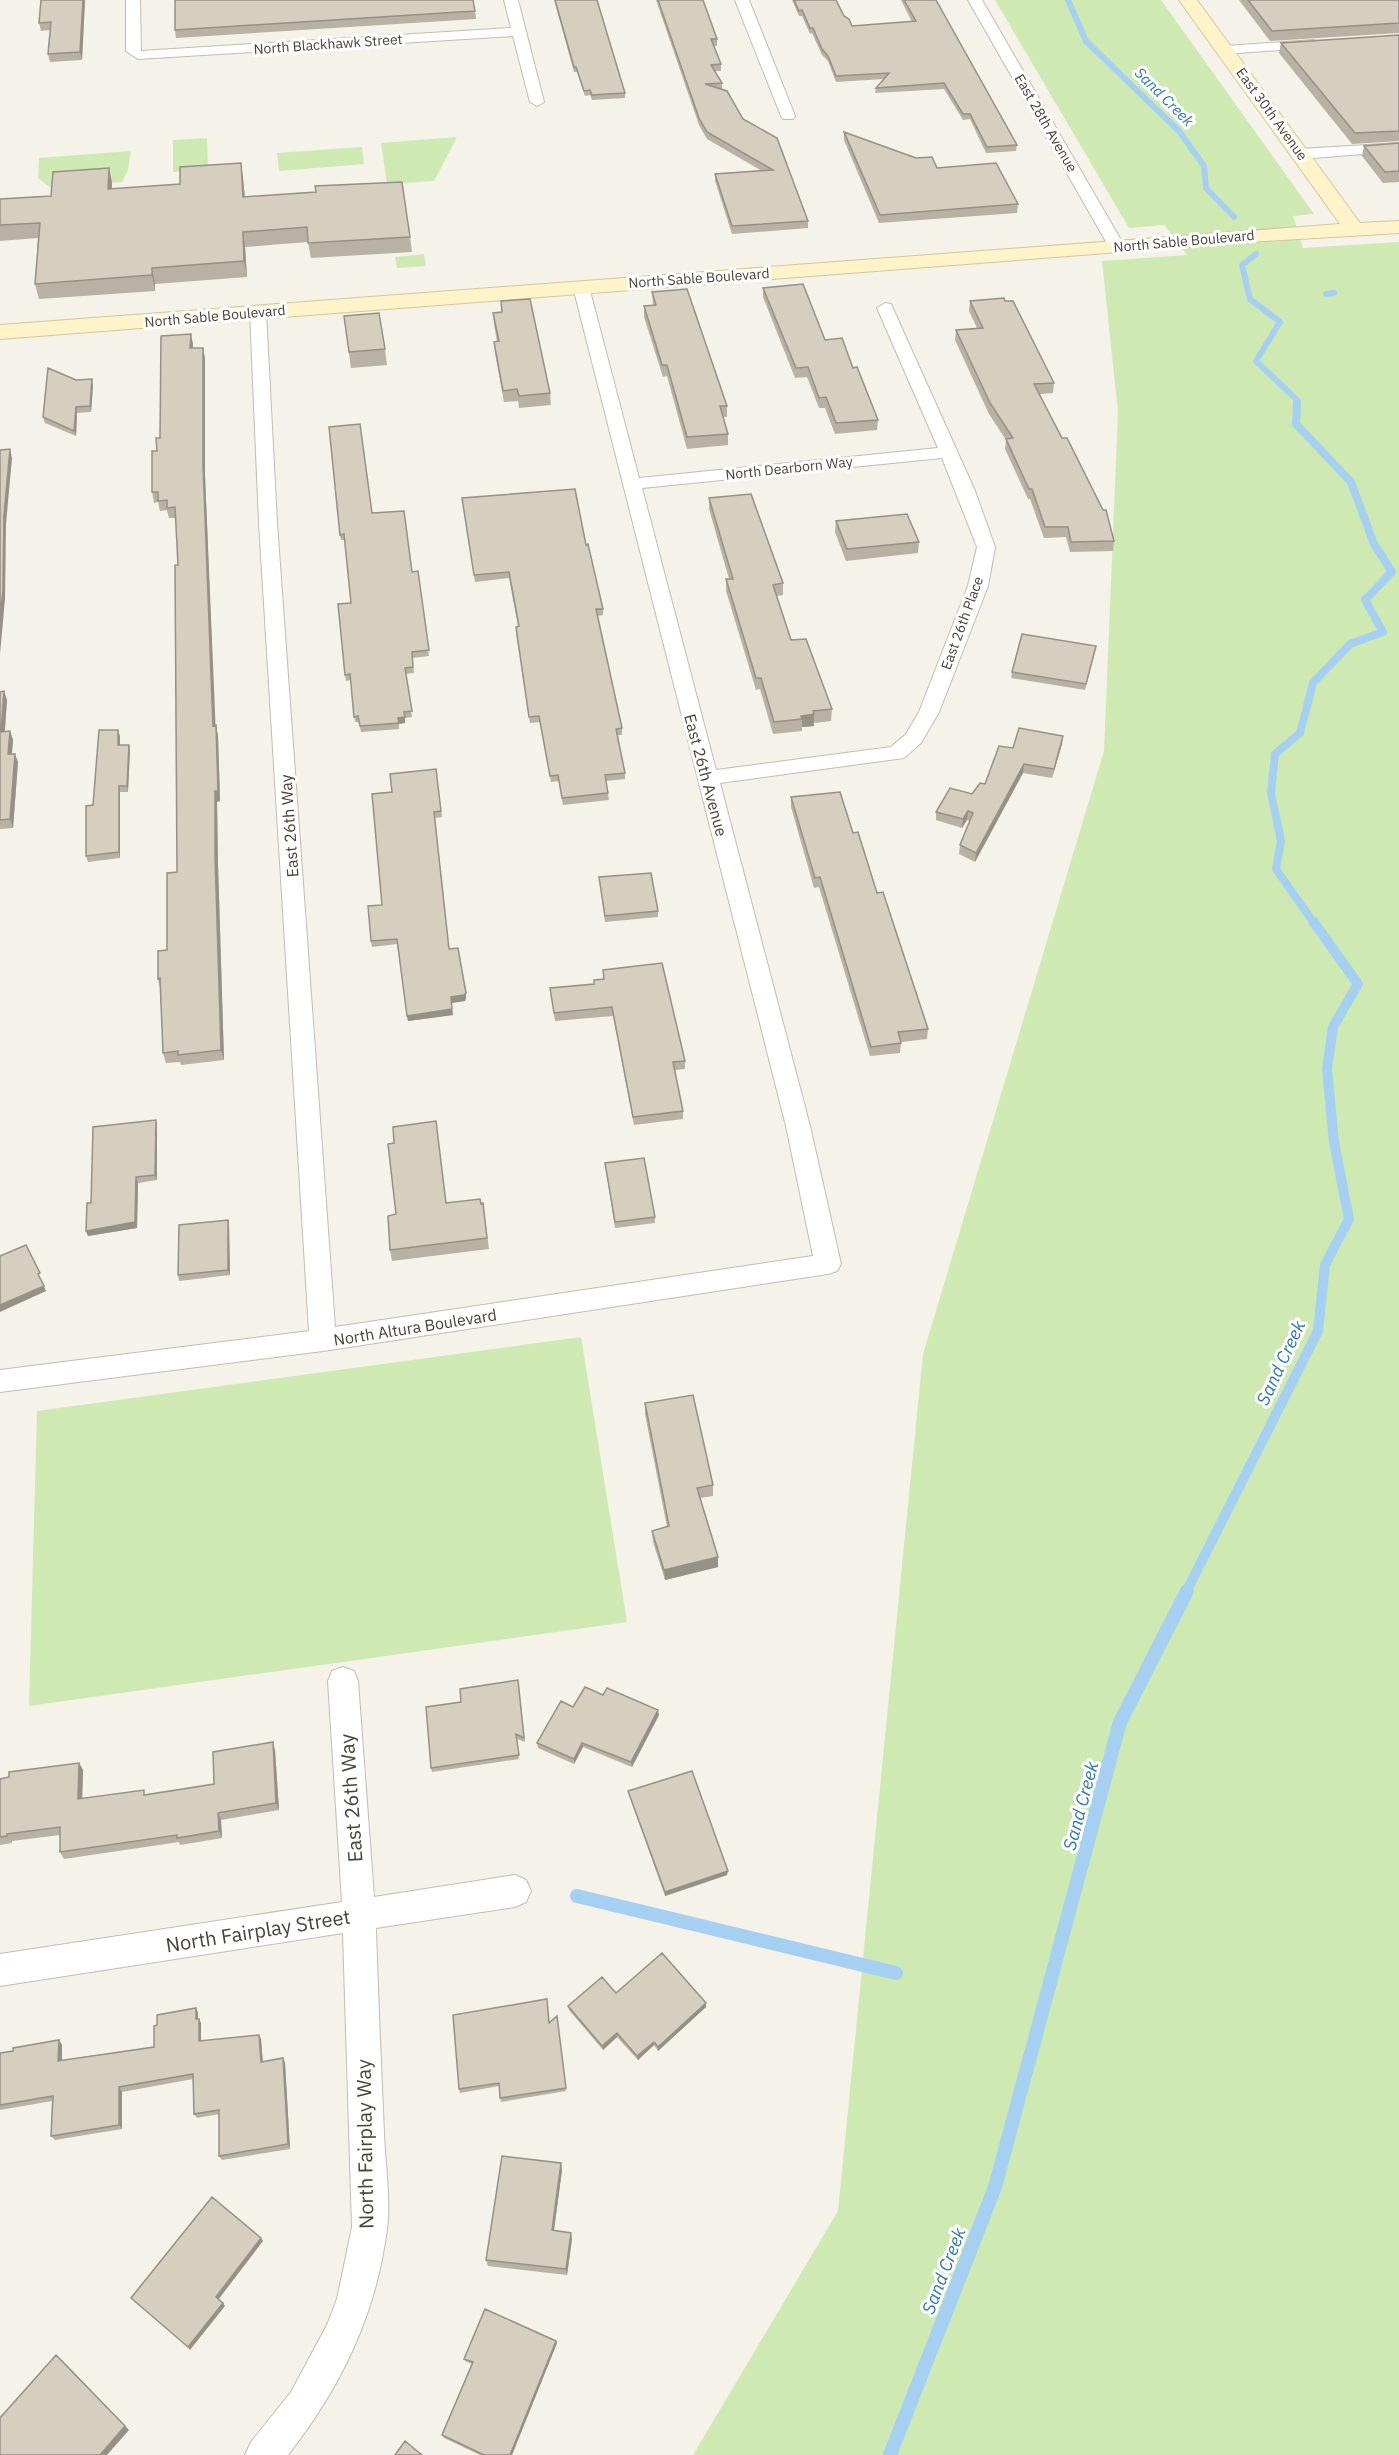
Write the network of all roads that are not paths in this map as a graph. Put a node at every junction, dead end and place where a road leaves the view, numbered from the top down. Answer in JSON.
{"nodes":[{"id":1,"x":133,"y":0,"type":"edge"},
{"id":2,"x":511,"y":0,"type":"edge"},
{"id":3,"x":742,"y":0,"type":"edge"},
{"id":4,"x":975,"y":0,"type":"edge"},
{"id":5,"x":1188,"y":0,"type":"edge"},
{"id":6,"x":519,"y":32,"type":"junction"},
{"id":7,"x":1330,"y":43,"type":"edge"},
{"id":8,"x":1225,"y":50,"type":"junction"},
{"id":9,"x":537,"y":102,"type":"dead end"},
{"id":10,"x":788,"y":116,"type":"dead end"},
{"id":11,"x":1399,"y":147,"type":"edge"},
{"id":12,"x":1301,"y":154,"type":"junction"},
{"id":13,"x":1399,"y":227,"type":"edge"},
{"id":14,"x":1354,"y":229,"type":"junction"},
{"id":15,"x":1117,"y":247,"type":"junction"},
{"id":16,"x":581,"y":287,"type":"junction"},
{"id":17,"x":885,"y":308,"type":"dead end"},
{"id":18,"x":258,"y":312,"type":"junction"},
{"id":19,"x":0,"y":332,"type":"edge"},
{"id":20,"x":948,"y":452,"type":"junction"},
{"id":21,"x":631,"y":484,"type":"junction"},
{"id":22,"x":707,"y":778,"type":"junction"},
{"id":23,"x":828,"y":1264,"type":"joint"},
{"id":24,"x":323,"y":1341,"type":"junction"},
{"id":25,"x":0,"y":1381,"type":"edge"},
{"id":26,"x":343,"y":1681,"type":"dead end"},
{"id":27,"x":516,"y":1891,"type":"dead end"},
{"id":28,"x":359,"y":1915,"type":"junction"},
{"id":29,"x":0,"y":1970,"type":"edge"},
{"id":30,"x":264,"y":2455,"type":"edge"}],
"edges":[{"from":1,"to":6,"type":"street","name":"North Blackhawk Street"},
{"from":2,"to":6,"type":"street"},
{"from":3,"to":10,"type":"street"},
{"from":4,"to":15,"type":"street","name":"East 28th Avenue"},
{"from":5,"to":8,"type":"street","name":"East 30th Avenue"},
{"from":6,"to":9,"type":"street"},
{"from":7,"to":8,"type":"street"},
{"from":8,"to":12,"type":"street","name":"East 30th Avenue"},
{"from":11,"to":12,"type":"street"},
{"from":12,"to":14,"type":"street","name":"East 30th Avenue"},
{"from":13,"to":14,"type":"street","name":"North Sable Boulevard"},
{"from":14,"to":15,"type":"street","name":"North Sable Boulevard"},
{"from":15,"to":16,"type":"street","name":"North Sable Boulevard"},
{"from":16,"to":18,"type":"street","name":"North Sable Boulevard"},
{"from":16,"to":21,"type":"street","name":"East 26th Avenue"},
{"from":17,"to":20,"type":"street","name":"East 26th Place"},
{"from":18,"to":19,"type":"street","name":"North Sable Boulevard"},
{"from":18,"to":24,"type":"street","name":"East 26th Way"},
{"from":20,"to":21,"type":"street","name":"North Dearborn Way"},
{"from":20,"to":22,"type":"street","name":"East 26th Place"},
{"from":21,"to":22,"type":"street","name":"East 26th Avenue"},
{"from":22,"to":23,"type":"street","name":"East 26th Avenue"},
{"from":23,"to":24,"type":"street","name":"North Altura Boulevard"},
{"from":24,"to":25,"type":"street","name":"North Altura Boulevard"},
{"from":26,"to":28,"type":"street","name":"East 26th Way"},
{"from":27,"to":28,"type":"street","name":"North Fairplay Street"},
{"from":28,"to":29,"type":"street","name":"North Fairplay Street"},
{"from":28,"to":30,"type":"street","name":"North Fairplay Way"}]}
